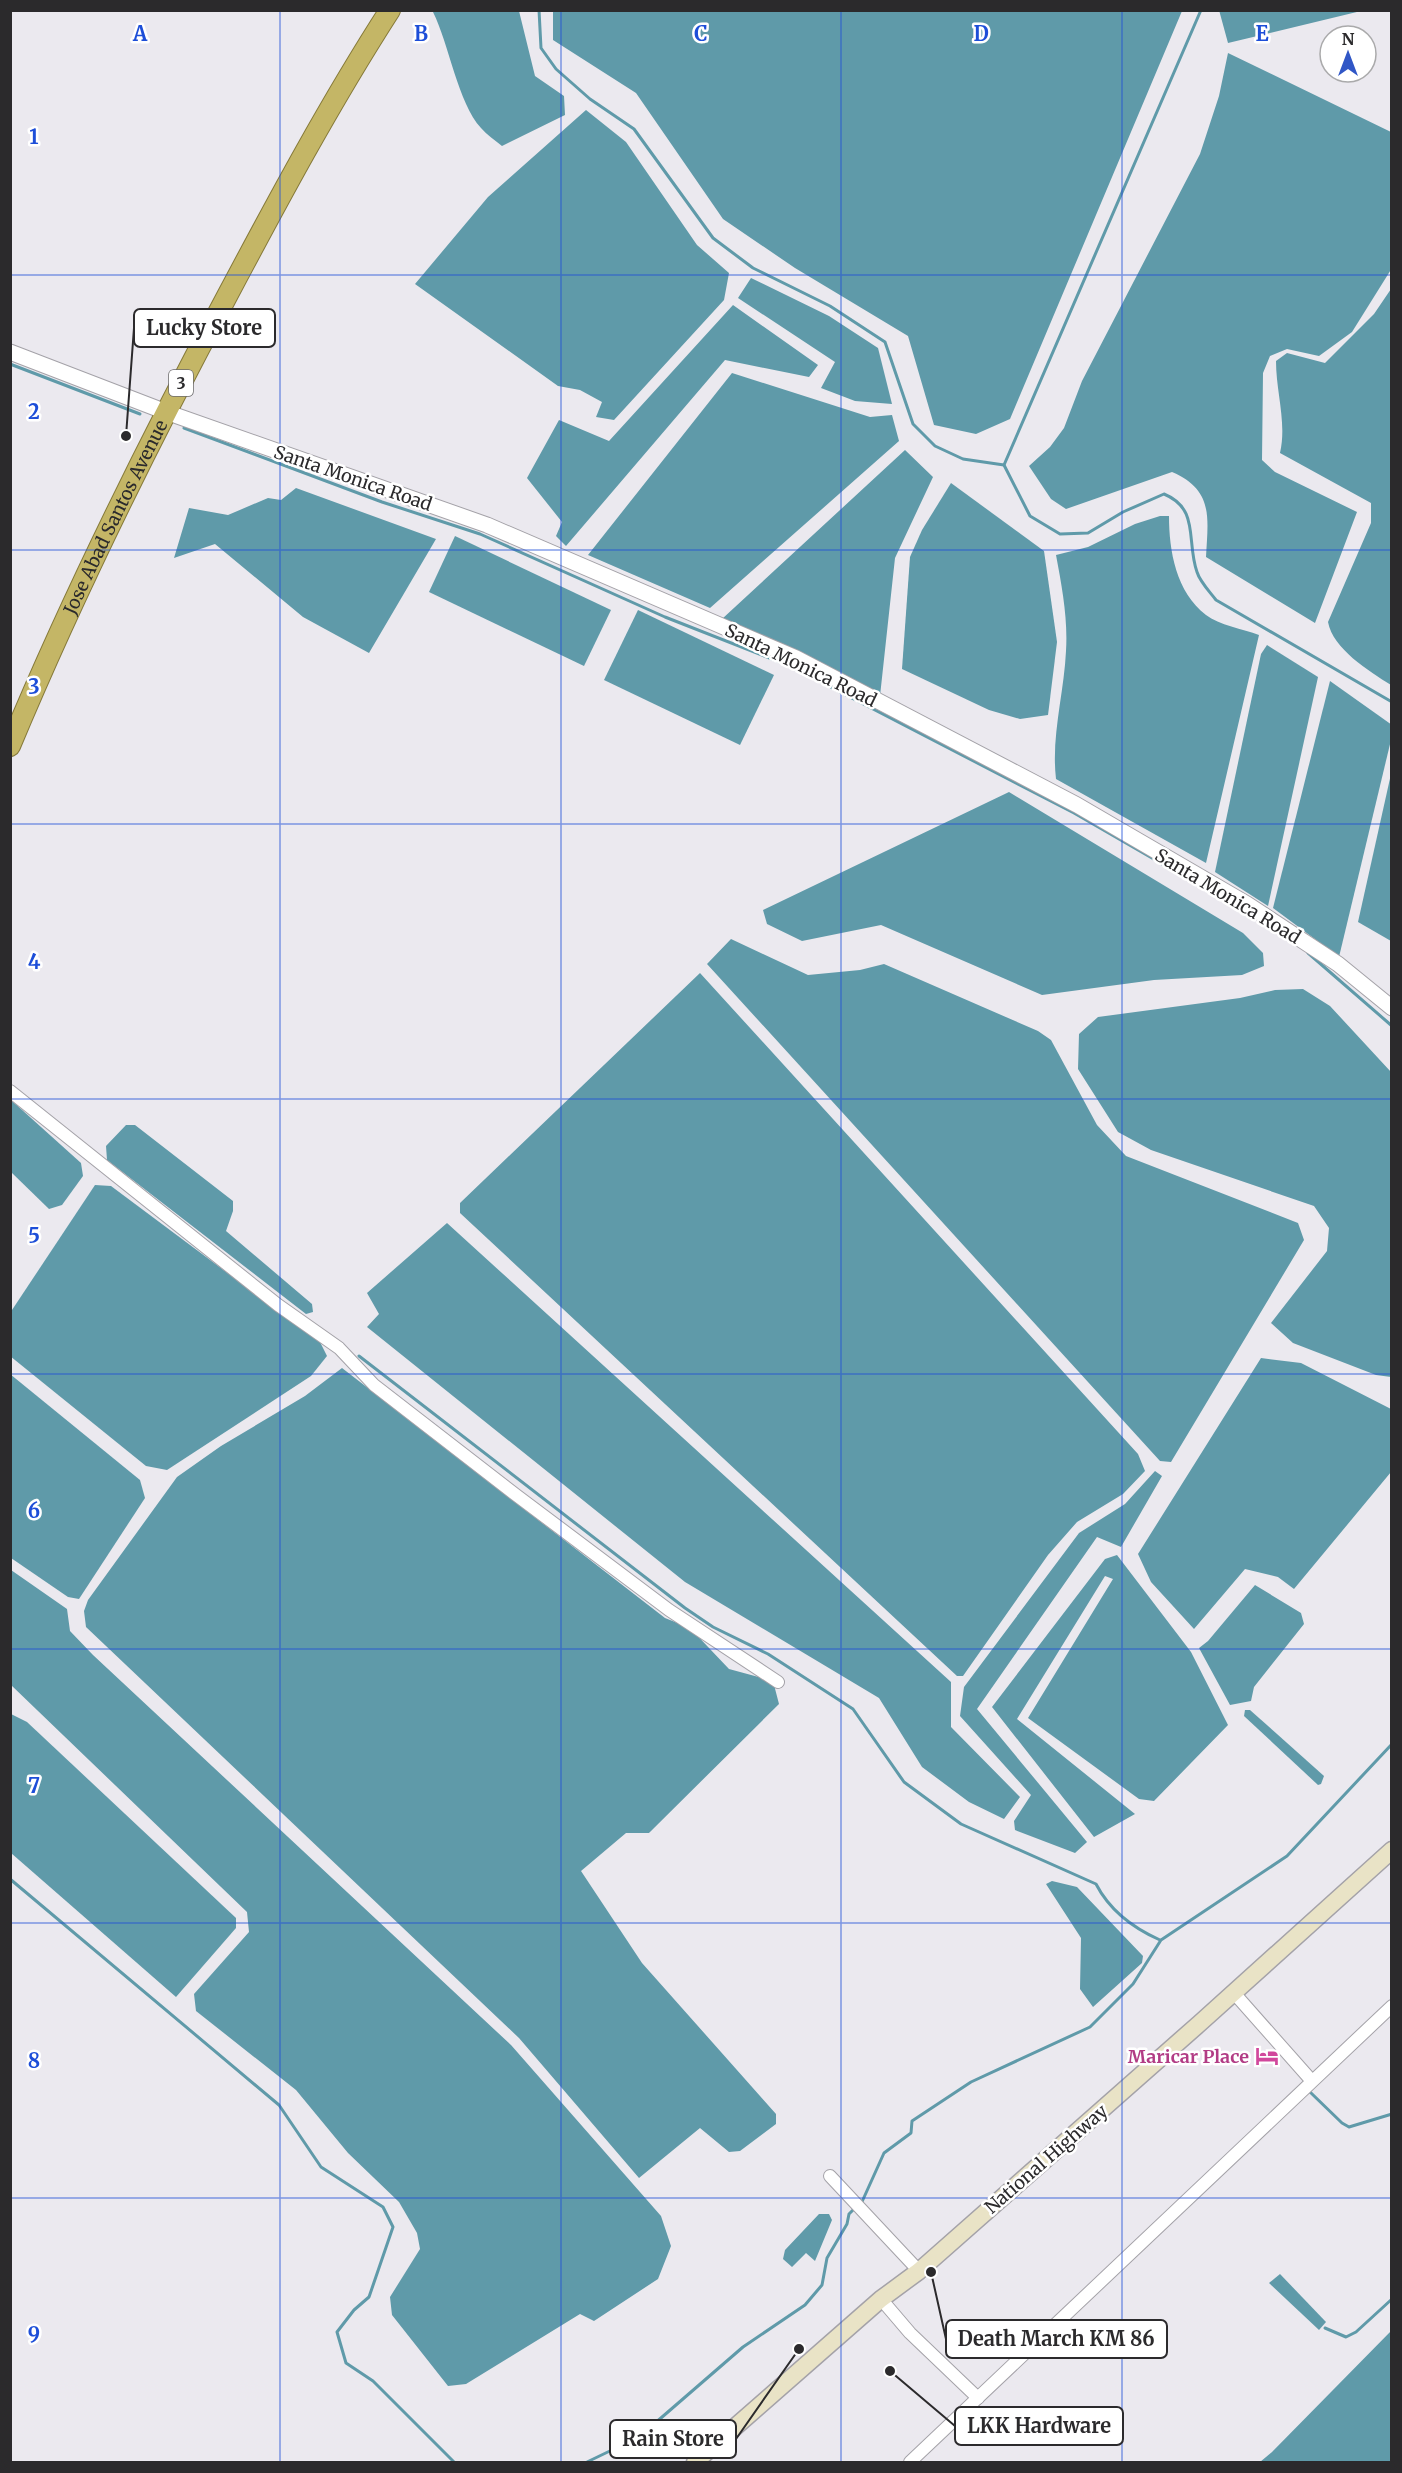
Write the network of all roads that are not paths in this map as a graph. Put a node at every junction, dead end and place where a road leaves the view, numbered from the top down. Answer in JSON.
{"nodes":[{"id":1,"x":390,"y":10,"type":"edge"},
{"id":2,"x":10,"y":352,"type":"edge"},
{"id":3,"x":166,"y":412,"type":"junction"},
{"id":4,"x":10,"y":746,"type":"edge"},
{"id":5,"x":1392,"y":1008,"type":"edge"},
{"id":6,"x":10,"y":1091,"type":"edge"},
{"id":7,"x":778,"y":1682,"type":"dead end"},
{"id":8,"x":1392,"y":1850,"type":"edge"},
{"id":9,"x":1234,"y":1993,"type":"junction"},
{"id":10,"x":1392,"y":2006,"type":"edge"},
{"id":11,"x":1311,"y":2080,"type":"junction"},
{"id":12,"x":830,"y":2176,"type":"dead end"},
{"id":13,"x":919,"y":2271,"type":"junction"},
{"id":14,"x":881,"y":2299,"type":"junction"},
{"id":15,"x":978,"y":2398,"type":"junction"},
{"id":16,"x":695,"y":2463,"type":"edge"},
{"id":17,"x":910,"y":2463,"type":"edge"}],
"edges":[{"from":1,"to":3,"type":"highway","name":"Jose Abad Santos Avenue","number":"3"},
{"from":2,"to":3,"type":"street","name":"Santa Monica Road"},
{"from":3,"to":4,"type":"highway","name":"Jose Abad Santos Avenue","number":"3"},
{"from":3,"to":5,"type":"street","name":"Santa Monica Road"},
{"from":6,"to":7,"type":"street"},
{"from":8,"to":9,"type":"main road","name":"National Highway"},
{"from":9,"to":11,"type":"street"},
{"from":9,"to":13,"type":"main road","name":"National Highway"},
{"from":10,"to":11,"type":"street"},
{"from":11,"to":15,"type":"street"},
{"from":12,"to":13,"type":"street"},
{"from":13,"to":14,"type":"main road","name":"National Highway"},
{"from":14,"to":15,"type":"street"},
{"from":14,"to":16,"type":"main road","name":"National Highway"},
{"from":15,"to":17,"type":"street"}]}
